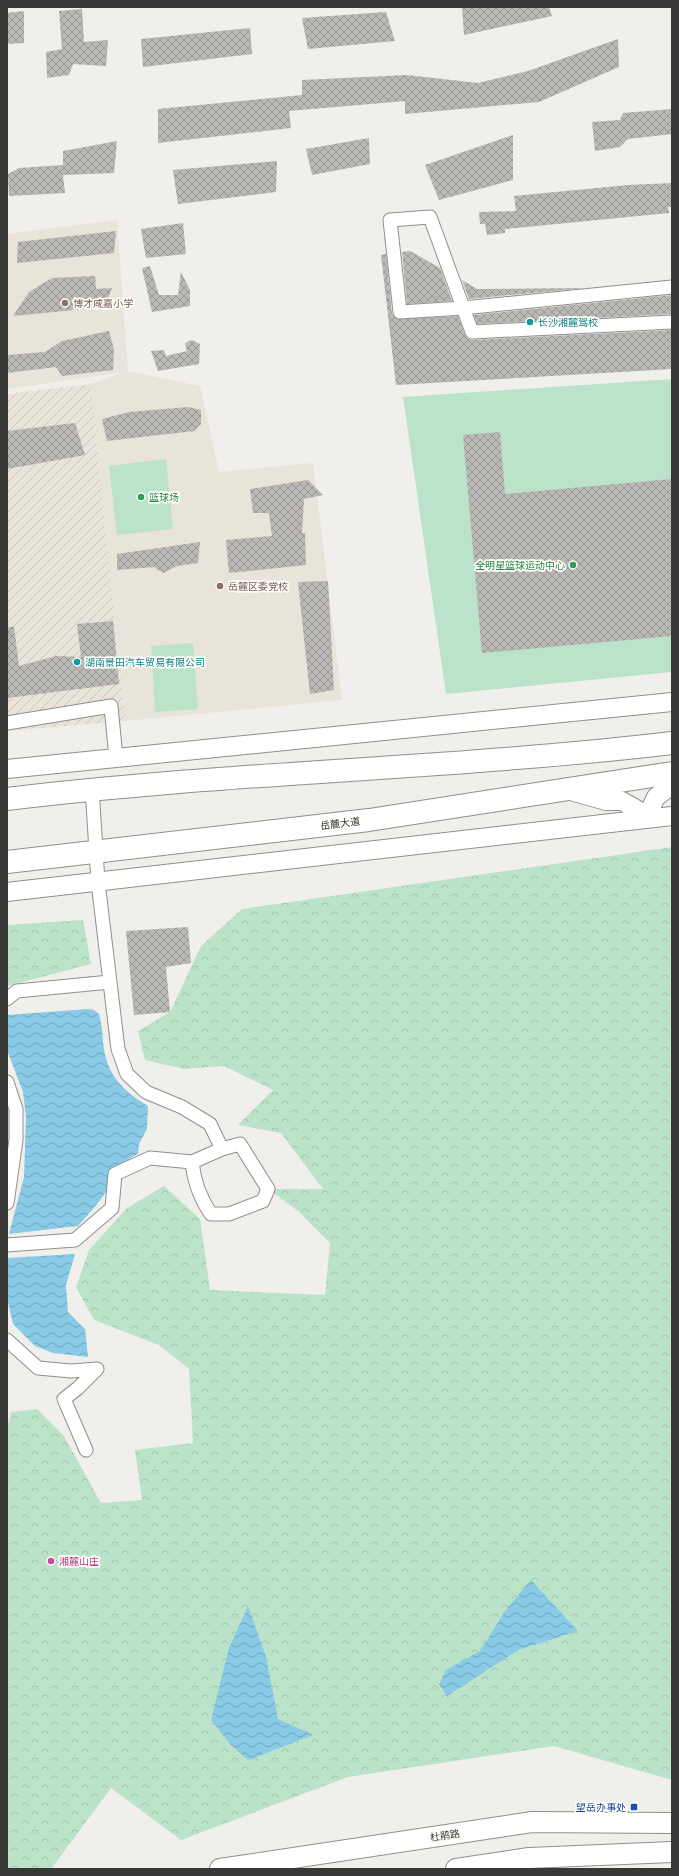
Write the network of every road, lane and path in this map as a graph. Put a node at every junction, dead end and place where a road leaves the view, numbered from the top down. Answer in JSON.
{"nodes":[{"id":1,"x":672,"y":287,"type":"edge"},
{"id":2,"x":463,"y":308,"type":"junction"},
{"id":3,"x":672,"y":322,"type":"edge"},
{"id":4,"x":672,"y":702,"type":"edge"},
{"id":5,"x":7,"y":723,"type":"edge"},
{"id":6,"x":672,"y":743,"type":"edge"},
{"id":7,"x":116,"y":758,"type":"junction"},
{"id":8,"x":7,"y":769,"type":"edge"},
{"id":9,"x":672,"y":773,"type":"edge"},
{"id":10,"x":672,"y":785,"type":"edge"},
{"id":11,"x":92,"y":788,"type":"junction"},
{"id":12,"x":562,"y":789,"type":"junction"},
{"id":13,"x":7,"y":799,"type":"edge"},
{"id":14,"x":672,"y":816,"type":"edge"},
{"id":15,"x":646,"y":818,"type":"junction"},
{"id":16,"x":96,"y":851,"type":"junction"},
{"id":17,"x":7,"y":862,"type":"edge"},
{"id":18,"x":98,"y":882,"type":"junction"},
{"id":19,"x":7,"y":892,"type":"edge"},
{"id":20,"x":110,"y":982,"type":"junction"},
{"id":21,"x":7,"y":999,"type":"edge"},
{"id":22,"x":7,"y":1082,"type":"edge"},
{"id":23,"x":222,"y":1149,"type":"junction"},
{"id":24,"x":192,"y":1162,"type":"junction"},
{"id":25,"x":7,"y":1203,"type":"edge"},
{"id":26,"x":7,"y":1245,"type":"edge"},
{"id":27,"x":7,"y":1340,"type":"edge"},
{"id":28,"x":86,"y":1450,"type":"dead end"},
{"id":29,"x":672,"y":1823,"type":"edge"},
{"id":30,"x":672,"y":1852,"type":"edge"},
{"id":31,"x":220,"y":1869,"type":"edge"},
{"id":32,"x":456,"y":1869,"type":"edge"}],
"edges":[{"from":1,"to":2,"type":"street"},
{"from":2,"to":2,"type":"street"},
{"from":2,"to":3,"type":"street"},
{"from":4,"to":7,"type":"street"},
{"from":5,"to":7,"type":"street"},
{"from":6,"to":11,"type":"highway"},
{"from":7,"to":8,"type":"street"},
{"from":9,"to":12,"type":"highway","name":"岳麓大道"},
{"from":10,"to":15,"type":"street"},
{"from":11,"to":13,"type":"highway"},
{"from":11,"to":16,"type":"street"},
{"from":12,"to":15,"type":"street"},
{"from":12,"to":16,"type":"highway","name":"岳麓大道"},
{"from":14,"to":15,"type":"street"},
{"from":15,"to":18,"type":"street"},
{"from":16,"to":17,"type":"highway","name":"岳麓大道"},
{"from":16,"to":18,"type":"street"},
{"from":18,"to":19,"type":"street"},
{"from":18,"to":20,"type":"street"},
{"from":20,"to":21,"type":"street"},
{"from":20,"to":23,"type":"street"},
{"from":22,"to":25,"type":"street"},
{"from":23,"to":24,"type":"street"},
{"from":23,"to":24,"type":"street"},
{"from":24,"to":26,"type":"street"},
{"from":27,"to":28,"type":"street"},
{"from":29,"to":31,"type":"main road","name":"杜鹃路"},
{"from":30,"to":32,"type":"main road"}]}
